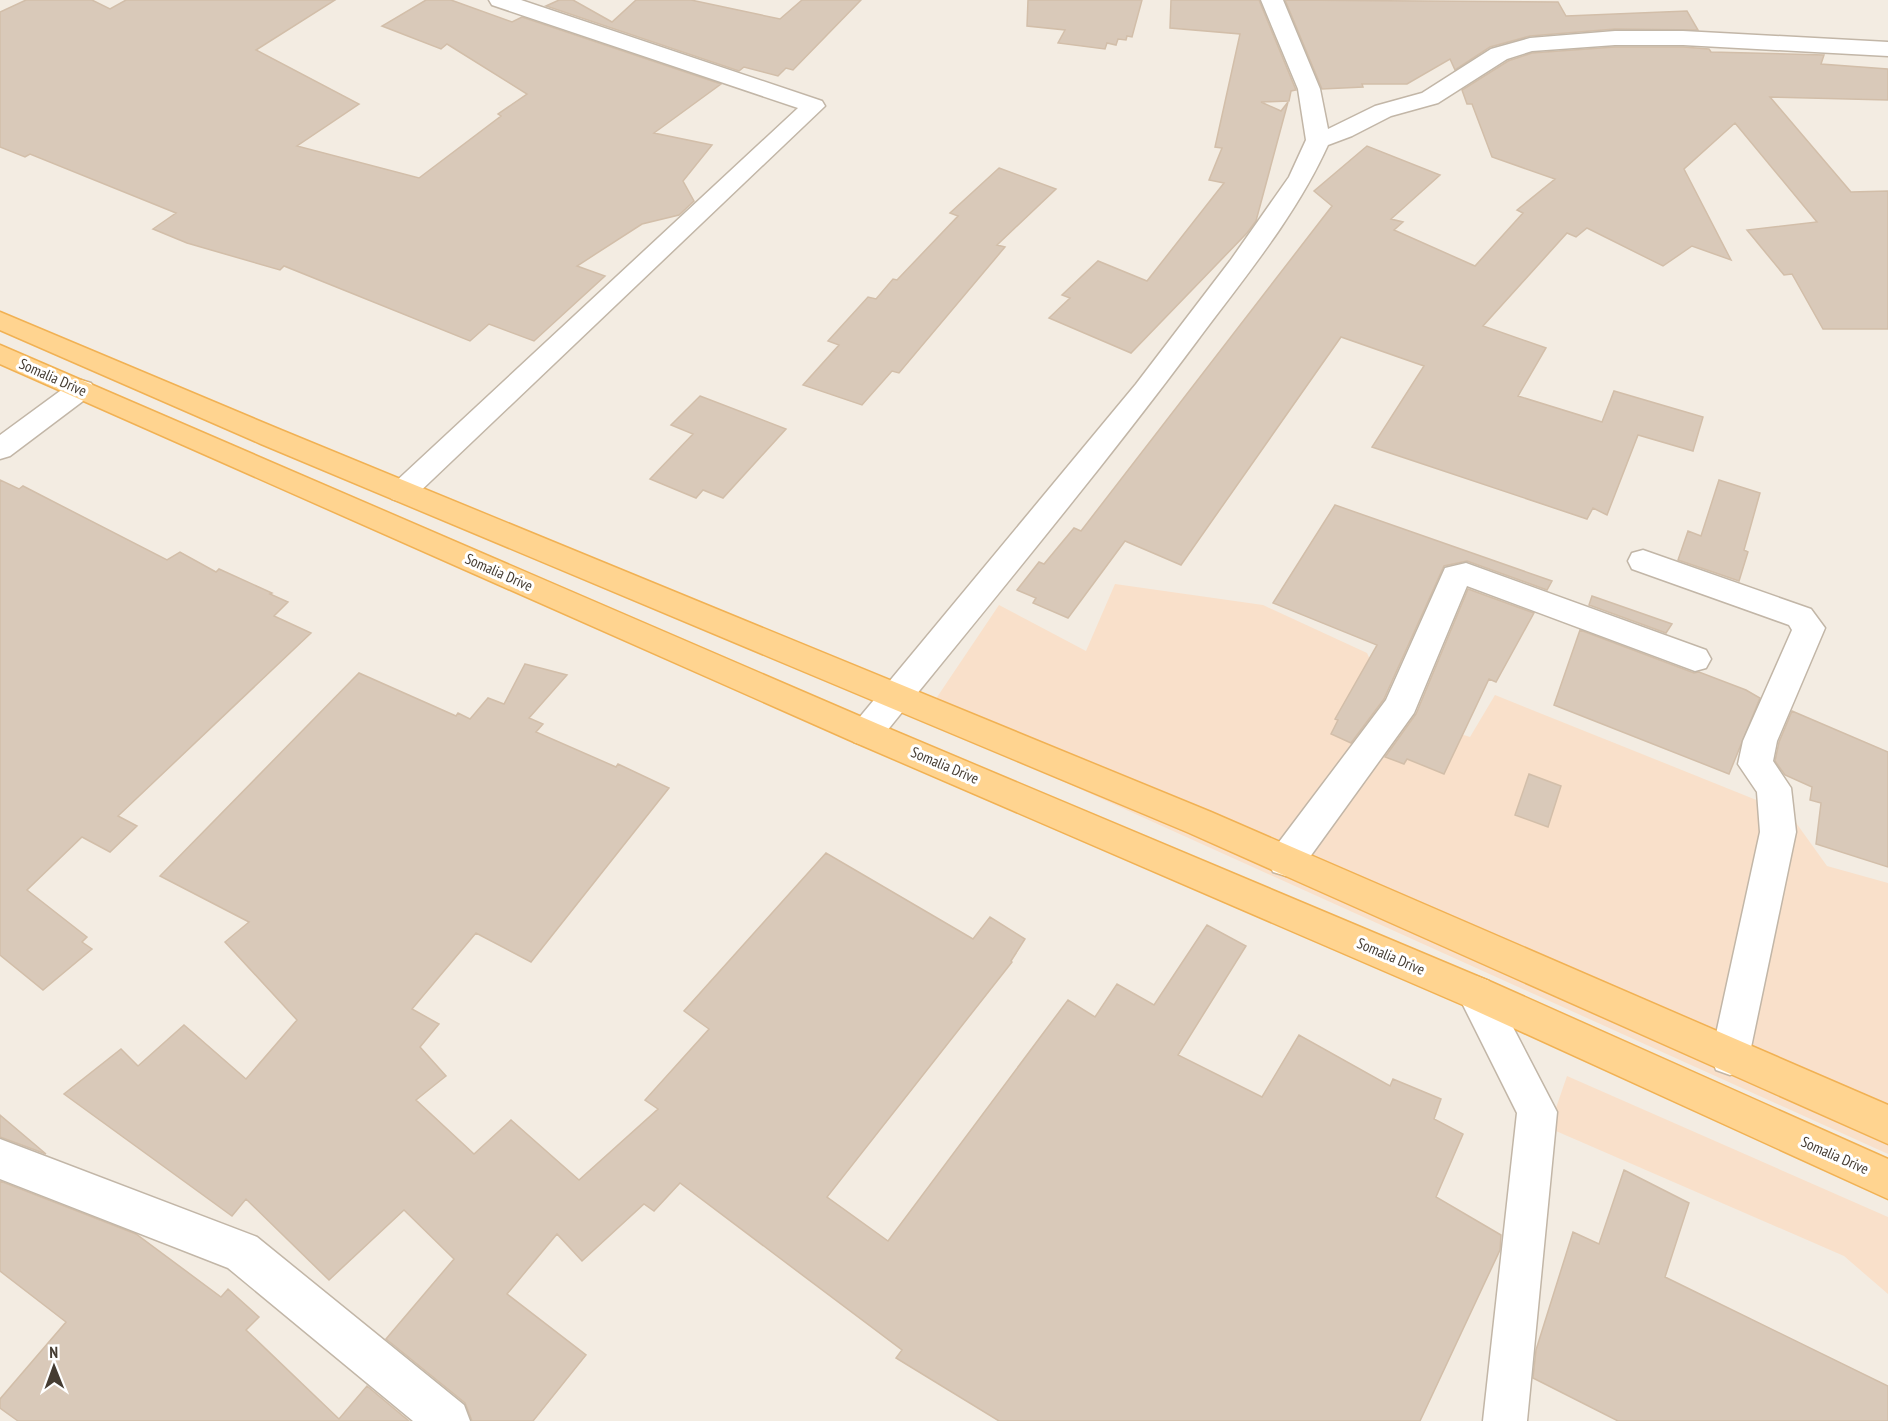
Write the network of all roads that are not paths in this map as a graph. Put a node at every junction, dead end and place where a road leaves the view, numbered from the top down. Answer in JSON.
{"nodes":[{"id":1,"x":500,"y":0,"type":"edge"},
{"id":2,"x":1272,"y":0,"type":"edge"},
{"id":3,"x":1888,"y":49,"type":"edge"},
{"id":4,"x":1318,"y":140,"type":"junction"},
{"id":5,"x":0,"y":320,"type":"edge"},
{"id":6,"x":0,"y":354,"type":"edge"},
{"id":7,"x":81,"y":389,"type":"junction"},
{"id":8,"x":0,"y":449,"type":"edge"},
{"id":9,"x":402,"y":492,"type":"junction"},
{"id":10,"x":1644,"y":561,"type":"dead end"},
{"id":11,"x":1695,"y":660,"type":"dead end"},
{"id":12,"x":896,"y":697,"type":"junction"},
{"id":13,"x":866,"y":733,"type":"junction"},
{"id":14,"x":1286,"y":861,"type":"junction"},
{"id":15,"x":1476,"y":993,"type":"junction"},
{"id":16,"x":1730,"y":1057,"type":"junction"},
{"id":17,"x":1888,"y":1125,"type":"edge"},
{"id":18,"x":0,"y":1159,"type":"edge"},
{"id":19,"x":1888,"y":1179,"type":"edge"},
{"id":20,"x":448,"y":1421,"type":"edge"},
{"id":21,"x":1505,"y":1421,"type":"edge"}],
"edges":[{"from":1,"to":9,"type":"street"},
{"from":2,"to":4,"type":"street"},
{"from":3,"to":4,"type":"street"},
{"from":4,"to":12,"type":"street"},
{"from":5,"to":9,"type":"main road","name":"Somalia Drive"},
{"from":6,"to":7,"type":"main road","name":"Somalia Drive"},
{"from":7,"to":8,"type":"street"},
{"from":7,"to":13,"type":"main road","name":"Somalia Drive"},
{"from":9,"to":12,"type":"main road","name":"Somalia Drive"},
{"from":10,"to":16,"type":"street"},
{"from":11,"to":14,"type":"street"},
{"from":12,"to":13,"type":"street"},
{"from":12,"to":14,"type":"main road","name":"Somalia Drive"},
{"from":13,"to":15,"type":"main road","name":"Somalia Drive"},
{"from":14,"to":16,"type":"main road","name":"Somalia Drive"},
{"from":15,"to":19,"type":"main road","name":"Somalia Drive"},
{"from":15,"to":21,"type":"street"},
{"from":16,"to":17,"type":"main road","name":"Somalia Drive"},
{"from":18,"to":20,"type":"street"}]}
